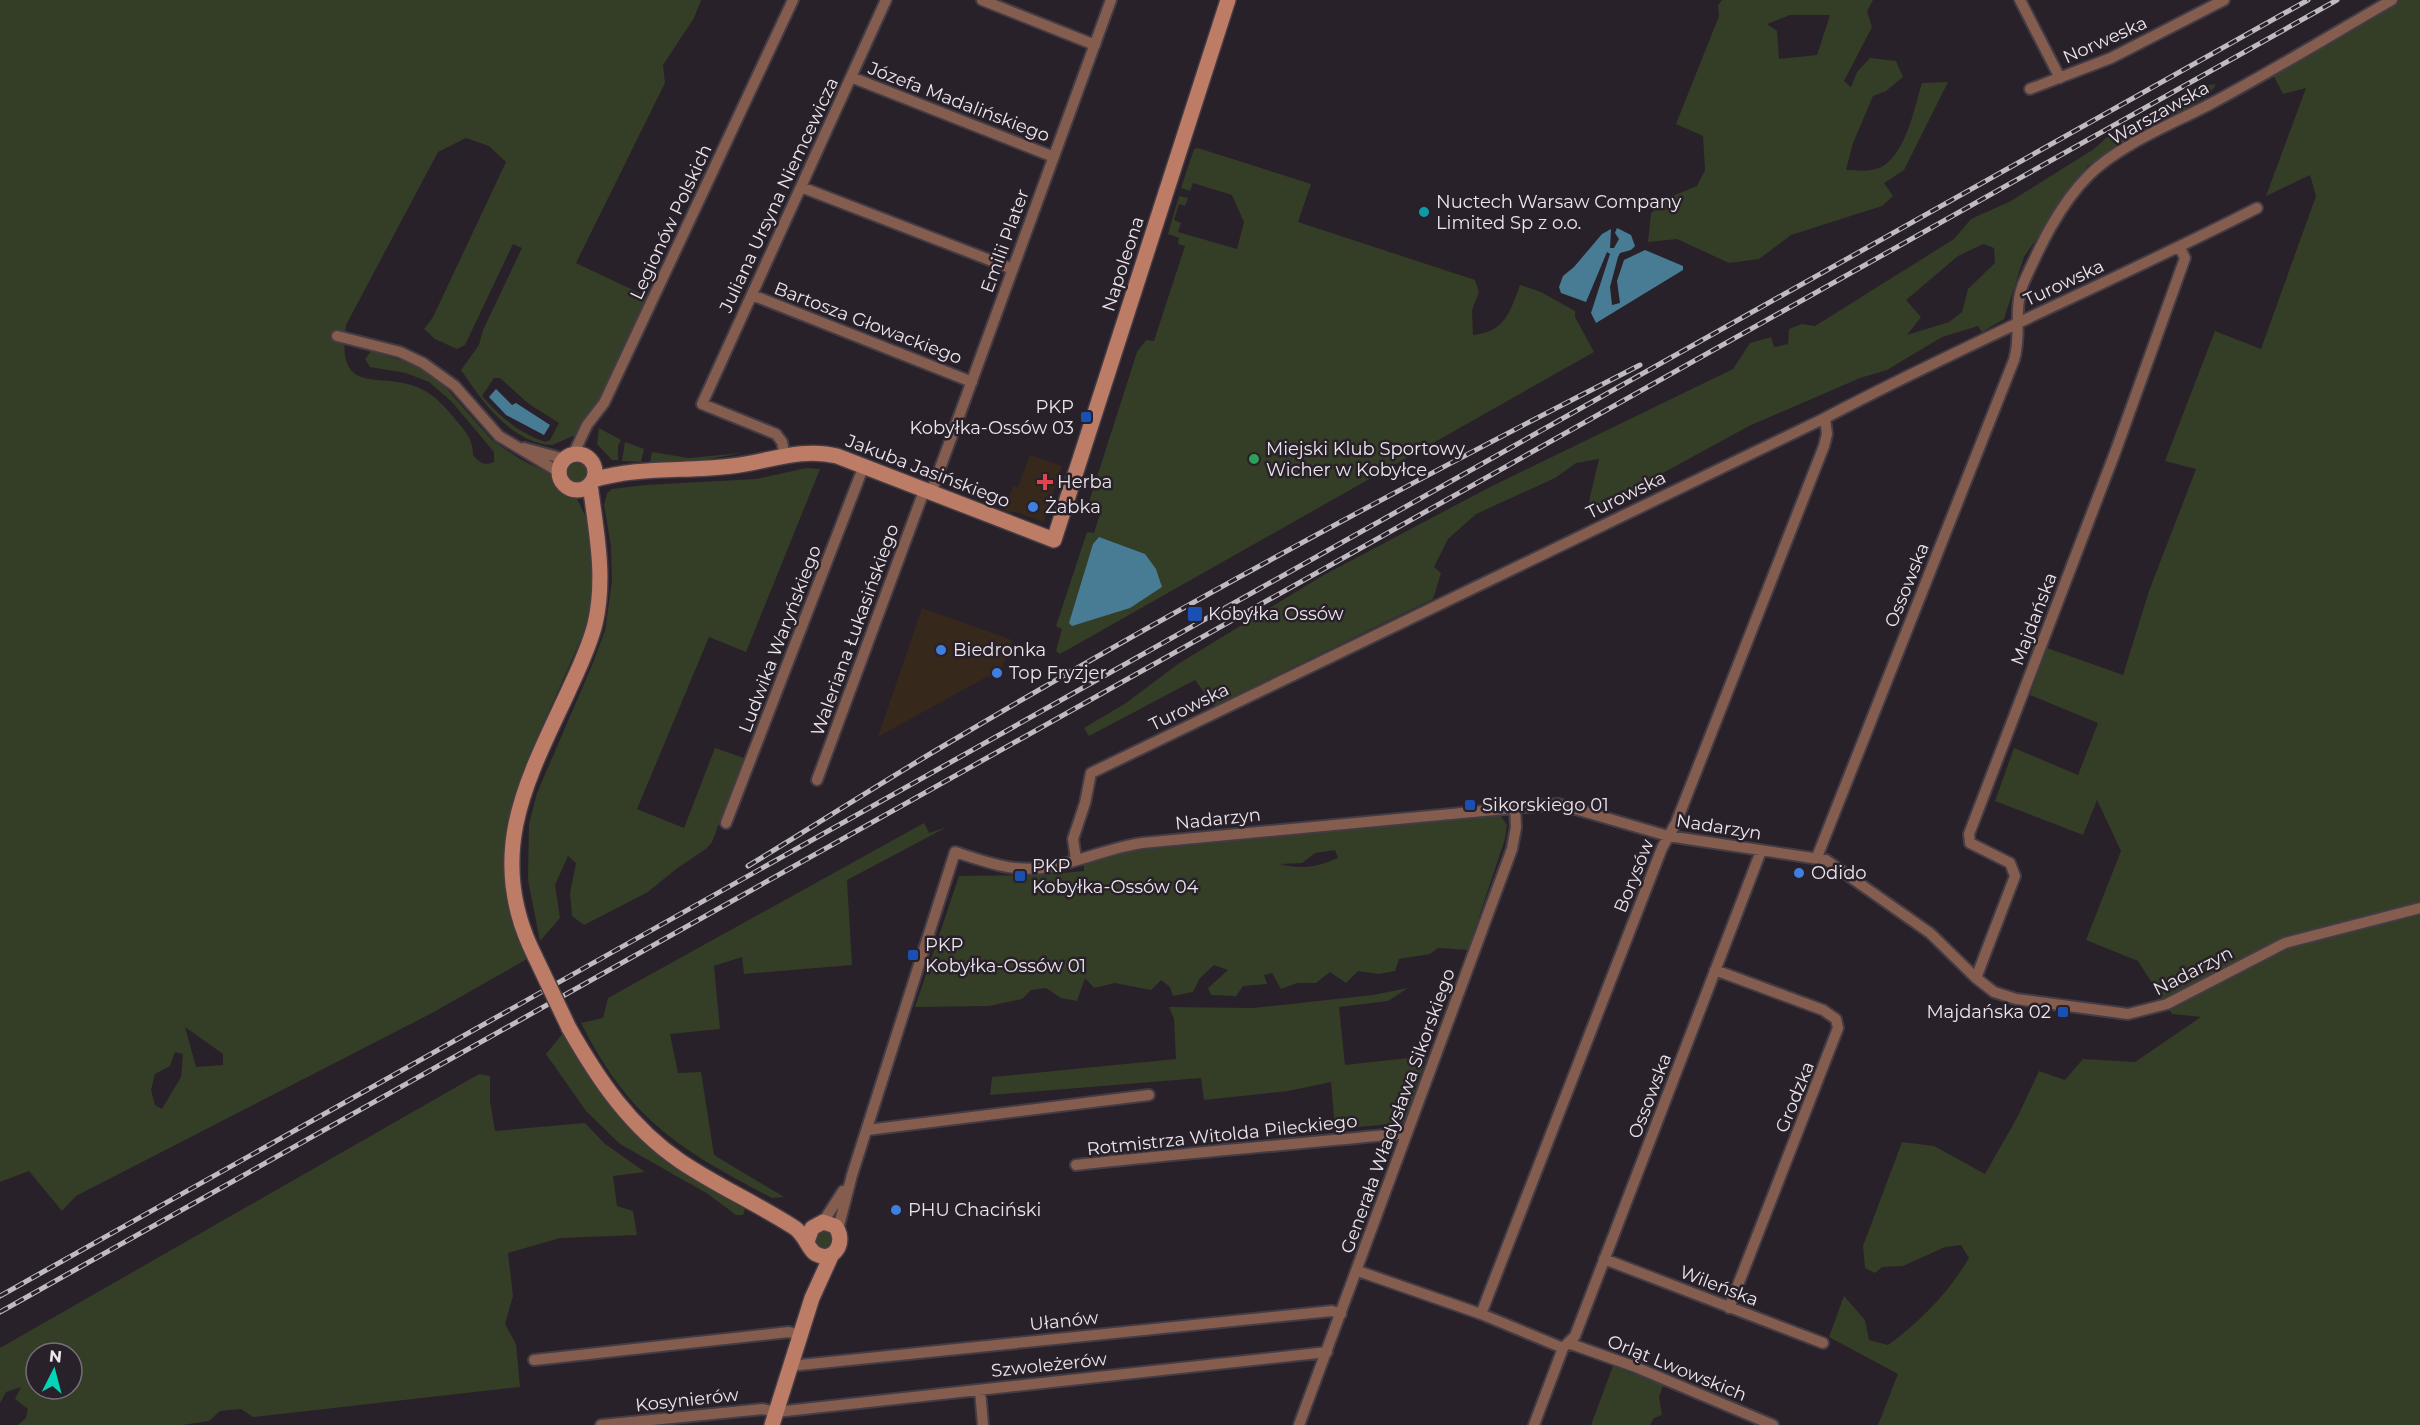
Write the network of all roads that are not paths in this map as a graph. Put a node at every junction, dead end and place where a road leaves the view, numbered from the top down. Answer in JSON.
{"nodes":[{"id":1,"x":793,"y":0,"type":"edge"},
{"id":2,"x":886,"y":0,"type":"edge"},
{"id":3,"x":982,"y":0,"type":"edge"},
{"id":4,"x":1111,"y":0,"type":"edge"},
{"id":5,"x":1228,"y":0,"type":"edge"},
{"id":6,"x":2020,"y":0,"type":"edge"},
{"id":7,"x":2224,"y":0,"type":"edge"},
{"id":8,"x":2392,"y":0,"type":"edge"},
{"id":9,"x":1095,"y":45,"type":"junction"},
{"id":10,"x":851,"y":77,"type":"junction"},
{"id":11,"x":2061,"y":78,"type":"junction"},
{"id":12,"x":2030,"y":89,"type":"dead end"},
{"id":13,"x":1054,"y":157,"type":"junction"},
{"id":14,"x":801,"y":187,"type":"junction"},
{"id":15,"x":2257,"y":208,"type":"dead end"},
{"id":16,"x":2180,"y":248,"type":"junction"},
{"id":17,"x":1013,"y":269,"type":"junction"},
{"id":18,"x":752,"y":295,"type":"junction"},
{"id":19,"x":2017,"y":322,"type":"junction"},
{"id":20,"x":337,"y":336,"type":"dead end"},
{"id":21,"x":972,"y":382,"type":"junction"},
{"id":22,"x":1825,"y":418,"type":"junction"},
{"id":23,"x":785,"y":456,"type":"junction"},
{"id":24,"x":566,"y":462,"type":"junction"},
{"id":25,"x":863,"y":468,"type":"junction"},
{"id":26,"x":589,"y":480,"type":"junction"},
{"id":27,"x":928,"y":492,"type":"junction"},
{"id":28,"x":1054,"y":540,"type":"joint"},
{"id":29,"x":817,"y":780,"type":"dead end"},
{"id":30,"x":1515,"y":806,"type":"junction"},
{"id":31,"x":726,"y":823,"type":"dead end"},
{"id":32,"x":1668,"y":836,"type":"junction"},
{"id":33,"x":1761,"y":851,"type":"junction"},
{"id":34,"x":1817,"y":857,"type":"junction"},
{"id":35,"x":1076,"y":859,"type":"junction"},
{"id":36,"x":2420,"y":908,"type":"edge"},
{"id":37,"x":1715,"y":970,"type":"junction"},
{"id":38,"x":1976,"y":978,"type":"junction"},
{"id":39,"x":1149,"y":1095,"type":"dead end"},
{"id":40,"x":867,"y":1130,"type":"junction"},
{"id":41,"x":1407,"y":1133,"type":"junction"},
{"id":42,"x":1076,"y":1165,"type":"dead end"},
{"id":43,"x":852,"y":1175,"type":"junction"},
{"id":44,"x":757,"y":1203,"type":"junction"},
{"id":45,"x":819,"y":1224,"type":"junction"},
{"id":46,"x":838,"y":1229,"type":"junction"},
{"id":47,"x":808,"y":1239,"type":"junction"},
{"id":48,"x":815,"y":1253,"type":"junction"},
{"id":49,"x":831,"y":1254,"type":"junction"},
{"id":50,"x":1604,"y":1259,"type":"junction"},
{"id":51,"x":1358,"y":1271,"type":"junction"},
{"id":52,"x":812,"y":1298,"type":"junction"},
{"id":53,"x":1729,"y":1308,"type":"junction"},
{"id":54,"x":1341,"y":1314,"type":"junction"},
{"id":55,"x":1481,"y":1314,"type":"junction"},
{"id":56,"x":800,"y":1335,"type":"junction"},
{"id":57,"x":1823,"y":1343,"type":"dead end"},
{"id":58,"x":1566,"y":1345,"type":"junction"},
{"id":59,"x":1327,"y":1352,"type":"junction"},
{"id":60,"x":534,"y":1360,"type":"dead end"},
{"id":61,"x":790,"y":1366,"type":"junction"},
{"id":62,"x":980,"y":1390,"type":"junction"},
{"id":63,"x":774,"y":1418,"type":"edge"},
{"id":64,"x":601,"y":1425,"type":"edge"},
{"id":65,"x":983,"y":1425,"type":"edge"},
{"id":66,"x":1299,"y":1425,"type":"edge"},
{"id":67,"x":1534,"y":1425,"type":"edge"},
{"id":68,"x":1772,"y":1425,"type":"edge"}],
"edges":[{"from":1,"to":24,"type":"street","name":"Legionów Polskich"},
{"from":2,"to":10,"type":"street","name":"Juliana Ursyna Niemcewicza"},
{"from":3,"to":9,"type":"street"},
{"from":4,"to":9,"type":"street","name":"Emilii Plater"},
{"from":5,"to":28,"type":"street","name":"Napoleona"},
{"from":6,"to":11,"type":"street"},
{"from":7,"to":11,"type":"street","name":"Norweska"},
{"from":8,"to":19,"type":"street","name":"Warszawska"},
{"from":9,"to":13,"type":"street","name":"Emilii Plater"},
{"from":10,"to":13,"type":"street","name":"Józefa Madalińskiego"},
{"from":10,"to":14,"type":"street","name":"Juliana Ursyna Niemcewicza"},
{"from":11,"to":12,"type":"street","name":"Norweska"},
{"from":13,"to":17,"type":"street","name":"Emilii Plater"},
{"from":14,"to":17,"type":"street"},
{"from":14,"to":18,"type":"street","name":"Juliana Ursyna Niemcewicza"},
{"from":15,"to":16,"type":"street","name":"Turowska"},
{"from":16,"to":19,"type":"street","name":"Turowska"},
{"from":16,"to":38,"type":"street","name":"Majdańska"},
{"from":17,"to":21,"type":"street","name":"Emilii Plater"},
{"from":18,"to":21,"type":"street","name":"Bartosza Głowackiego"},
{"from":18,"to":23,"type":"street","name":"Juliana Ursyna Niemcewicza"},
{"from":19,"to":22,"type":"street","name":"Turowska"},
{"from":19,"to":34,"type":"street","name":"Ossowska"},
{"from":20,"to":24,"type":"street"},
{"from":21,"to":27,"type":"street","name":"Emilii Plater"},
{"from":22,"to":32,"type":"street","name":"Borysów"},
{"from":22,"to":35,"type":"street","name":"Turowska"},
{"from":23,"to":25,"type":"street","name":"Jakuba Jasińskiego"},
{"from":23,"to":26,"type":"street","name":"Jakuba Jasińskiego"},
{"from":24,"to":26,"type":"street"},
{"from":24,"to":26,"type":"street"},
{"from":25,"to":27,"type":"street","name":"Jakuba Jasińskiego"},
{"from":25,"to":31,"type":"street","name":"Ludwika Waryńskiego"},
{"from":26,"to":44,"type":"street","bridge":true},
{"from":27,"to":28,"type":"street","name":"Jakuba Jasińskiego"},
{"from":27,"to":29,"type":"street","name":"Waleriana Łukasińskiego"},
{"from":30,"to":32,"type":"street","name":"Nadarzyn"},
{"from":30,"to":35,"type":"street","name":"Nadarzyn"},
{"from":30,"to":41,"type":"street","name":"Generała Władysława Sikorskiego"},
{"from":32,"to":33,"type":"street","name":"Nadarzyn"},
{"from":32,"to":55,"type":"street","name":"Borysów"},
{"from":33,"to":34,"type":"street","name":"Nadarzyn"},
{"from":33,"to":37,"type":"street","name":"Ossowska"},
{"from":34,"to":38,"type":"street","name":"Nadarzyn"},
{"from":35,"to":40,"type":"street","name":"Nadarzyn"},
{"from":36,"to":38,"type":"street","name":"Nadarzyn"},
{"from":37,"to":50,"type":"street","name":"Ossowska"},
{"from":37,"to":53,"type":"street","name":"Grodzka"},
{"from":39,"to":40,"type":"street"},
{"from":40,"to":43,"type":"street"},
{"from":41,"to":42,"type":"street","name":"Rotmistrza Witolda Pileckiego"},
{"from":41,"to":51,"type":"street","name":"Generała Władysława Sikorskiego"},
{"from":43,"to":45,"type":"street"},
{"from":43,"to":46,"type":"street"},
{"from":44,"to":45,"type":"street"},
{"from":44,"to":47,"type":"street"},
{"from":45,"to":46,"type":"street"},
{"from":45,"to":47,"type":"street"},
{"from":46,"to":49,"type":"street"},
{"from":47,"to":48,"type":"street"},
{"from":48,"to":49,"type":"street"},
{"from":48,"to":52,"type":"street"},
{"from":49,"to":52,"type":"street"},
{"from":50,"to":53,"type":"street","name":"Wileńska"},
{"from":50,"to":58,"type":"street","name":"Ossowska"},
{"from":51,"to":54,"type":"street","name":"Generała Władysława Sikorskiego"},
{"from":51,"to":55,"type":"street","name":"Orląt Lwowskich"},
{"from":52,"to":56,"type":"street"},
{"from":53,"to":57,"type":"street","name":"Wileńska"},
{"from":54,"to":59,"type":"street","name":"Generała Władysława Sikorskiego"},
{"from":54,"to":61,"type":"street","name":"Ułanów"},
{"from":55,"to":58,"type":"street","name":"Orląt Lwowskich"},
{"from":56,"to":60,"type":"street"},
{"from":56,"to":61,"type":"street"},
{"from":58,"to":67,"type":"street","name":"Ossowska"},
{"from":58,"to":68,"type":"street","name":"Orląt Lwowskich"},
{"from":59,"to":62,"type":"street","name":"Szwoleżerów"},
{"from":59,"to":66,"type":"street","name":"Generała Władysława Sikorskiego"},
{"from":61,"to":63,"type":"street"},
{"from":62,"to":63,"type":"street","name":"Szwoleżerów"},
{"from":62,"to":65,"type":"street"},
{"from":63,"to":64,"type":"street","name":"Kosynierów"}]}
